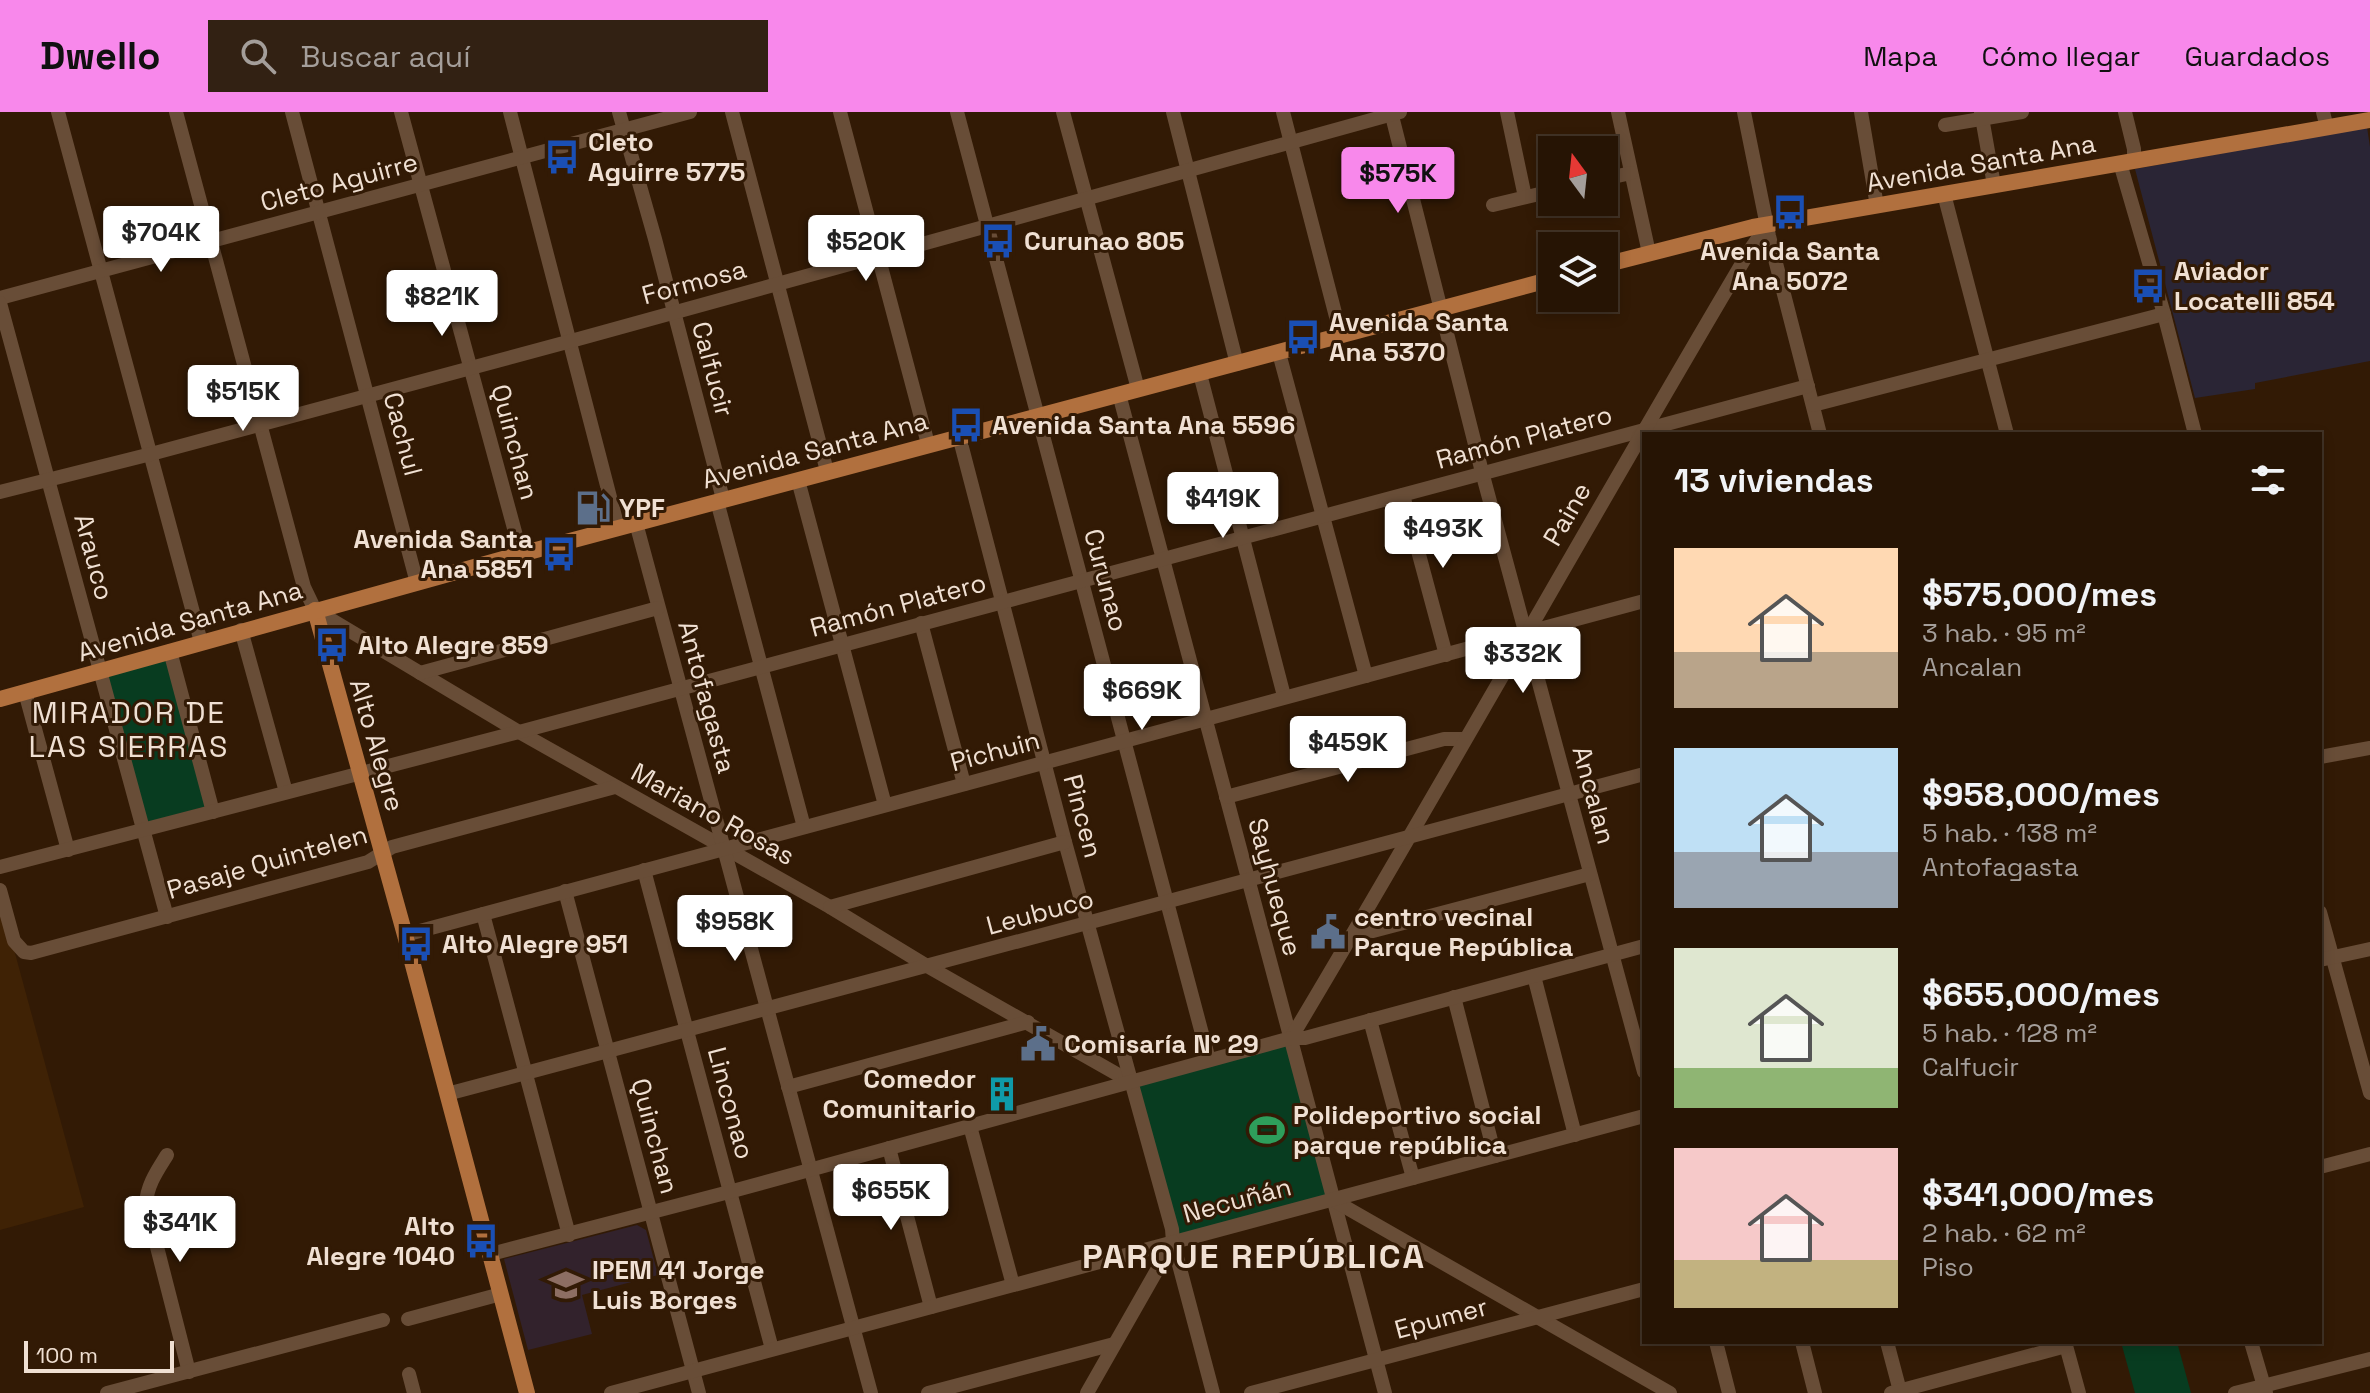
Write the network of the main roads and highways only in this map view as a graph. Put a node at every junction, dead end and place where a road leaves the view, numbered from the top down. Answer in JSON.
{"nodes":[{"id":1,"x":2325,"y":120,"type":"edge"},
{"id":2,"x":2370,"y":120,"type":"edge"},
{"id":3,"x":1618,"y":261,"type":"edge"},
{"id":4,"x":1538,"y":283,"type":"edge"},
{"id":5,"x":315,"y":610,"type":"junction"},
{"id":6,"x":0,"y":699,"type":"edge"},
{"id":7,"x":527,"y":1393,"type":"edge"}],
"edges":[{"from":1,"to":2,"type":"main road","name":"Avenida Santa Ana"},
{"from":1,"to":3,"type":"main road","name":"Avenida Santa Ana"},
{"from":4,"to":5,"type":"main road","name":"Avenida Santa Ana"},
{"from":5,"to":6,"type":"main road","name":"Avenida Santa Ana"},
{"from":5,"to":7,"type":"main road","name":"Alto Alegre"}]}
